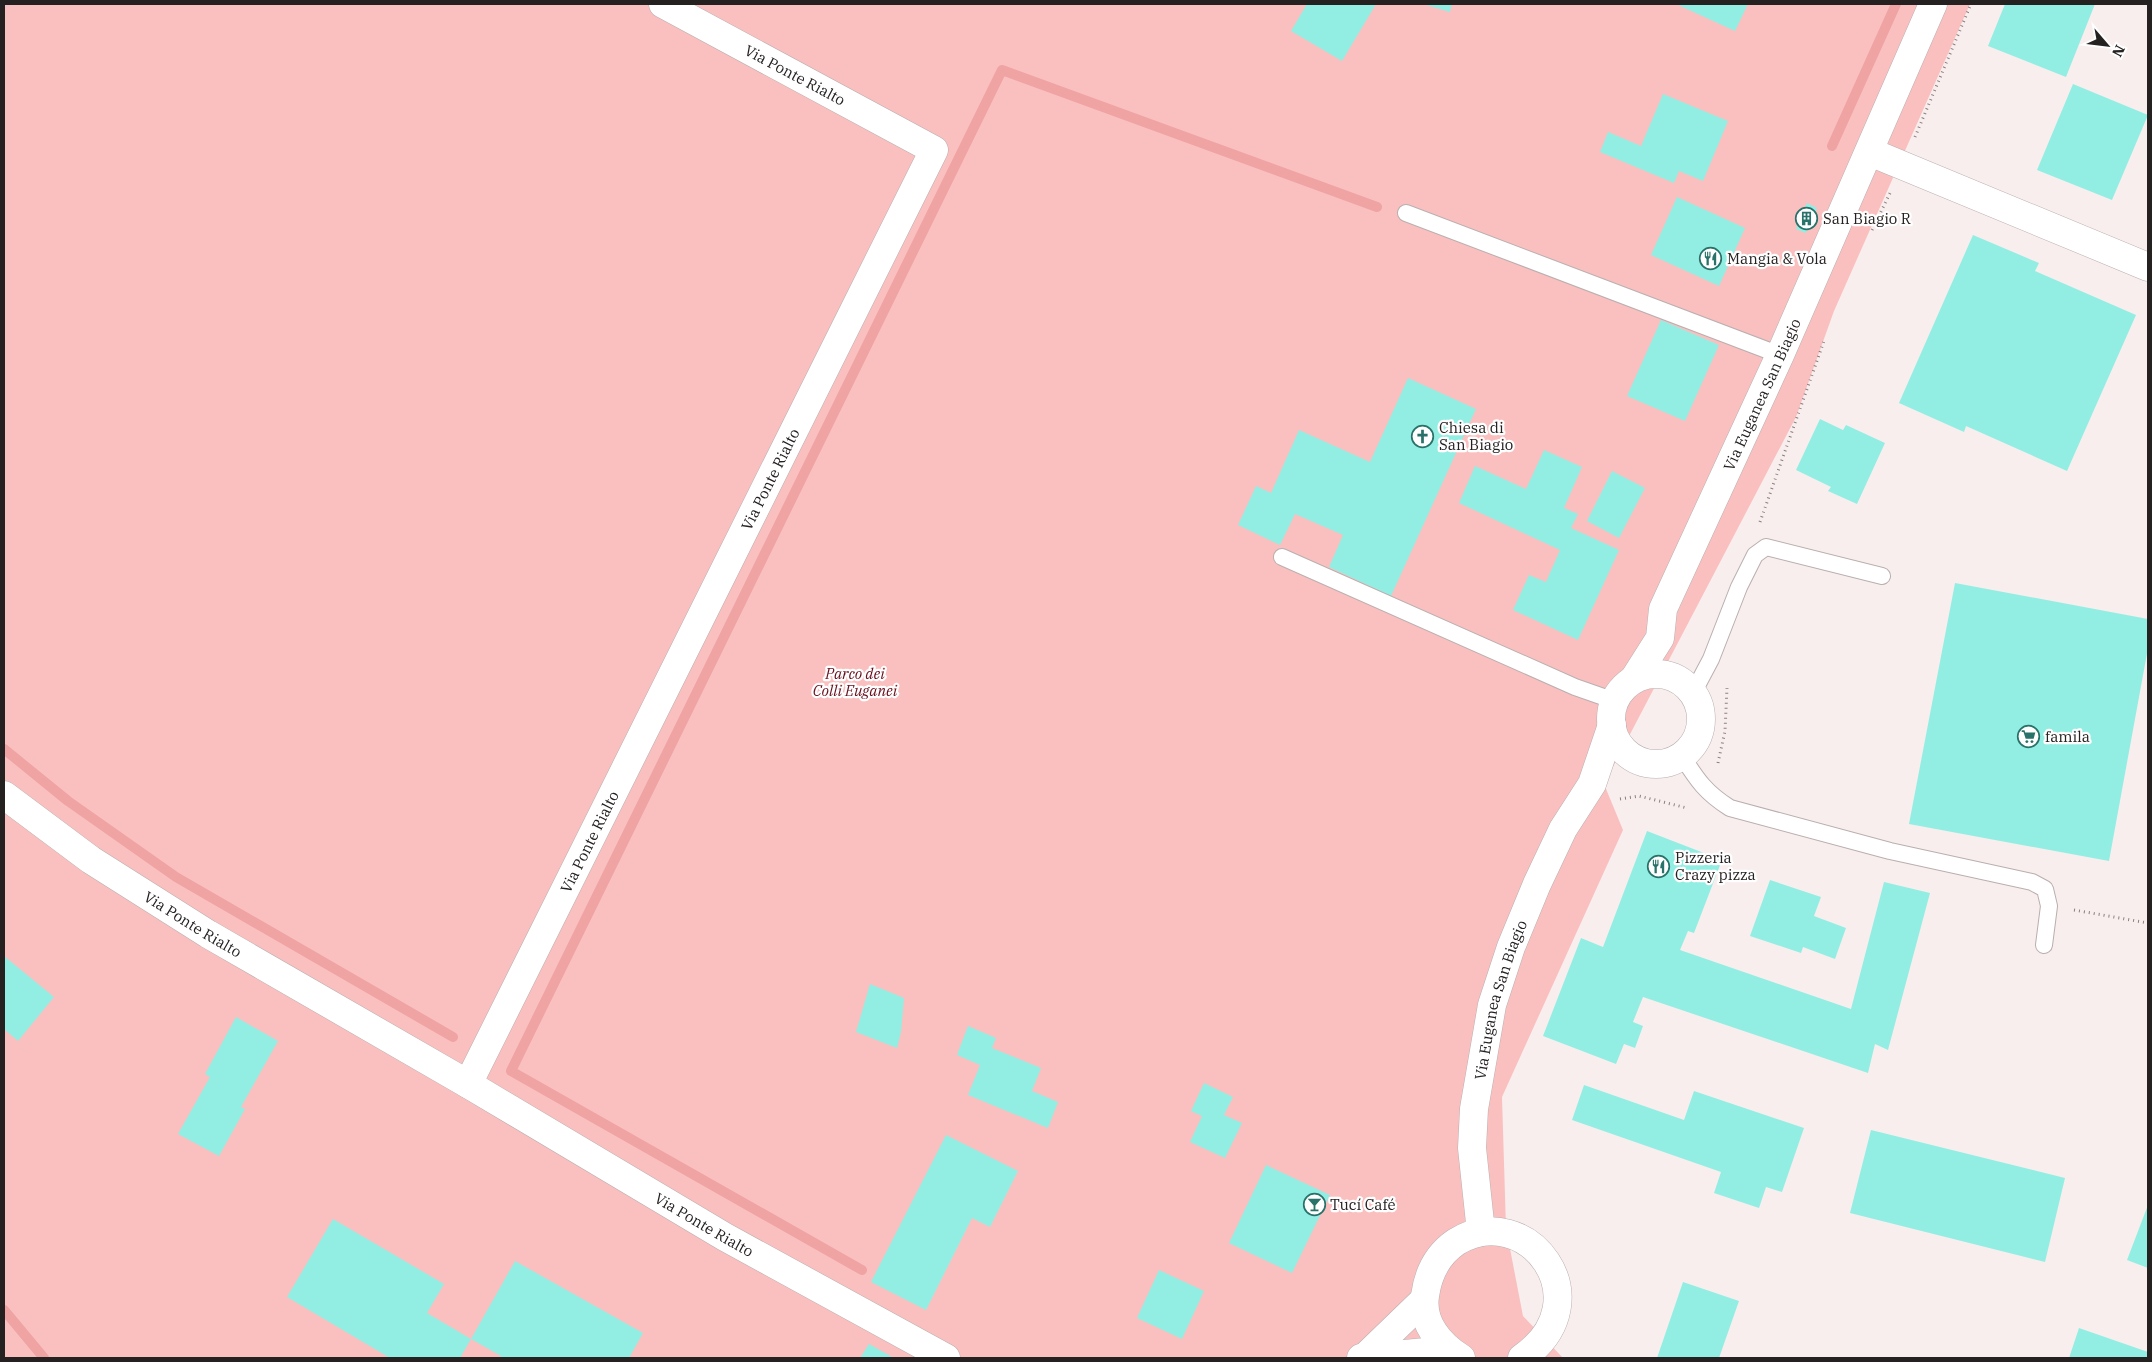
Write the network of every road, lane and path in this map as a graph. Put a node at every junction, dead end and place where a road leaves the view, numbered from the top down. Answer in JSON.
{"nodes":[{"id":1,"x":663,"y":4,"type":"edge"},
{"id":2,"x":1933,"y":4,"type":"edge"},
{"id":3,"x":1971,"y":4,"type":"edge"},
{"id":4,"x":1870,"y":152,"type":"junction"},
{"id":5,"x":1903,"y":165,"type":"junction"},
{"id":6,"x":1406,"y":213,"type":"dead end"},
{"id":7,"x":1870,"y":234,"type":"dead end"},
{"id":8,"x":2148,"y":267,"type":"edge"},
{"id":9,"x":1824,"y":340,"type":"dead end"},
{"id":10,"x":1780,"y":355,"type":"junction"},
{"id":11,"x":1760,"y":552,"type":"junction"},
{"id":12,"x":1282,"y":557,"type":"dead end"},
{"id":13,"x":1882,"y":576,"type":"dead end"},
{"id":14,"x":1660,"y":638,"type":"junction"},
{"id":15,"x":1634,"y":679,"type":"junction"},
{"id":16,"x":1726,"y":682,"type":"dead end"},
{"id":17,"x":1686,"y":686,"type":"junction"},
{"id":18,"x":1613,"y":713,"type":"junction"},
{"id":19,"x":1682,"y":756,"type":"junction"},
{"id":20,"x":1637,"y":760,"type":"junction"},
{"id":21,"x":1602,"y":792,"type":"junction"},
{"id":22,"x":4,"y":795,"type":"edge"},
{"id":23,"x":1711,"y":796,"type":"junction"},
{"id":24,"x":2049,"y":906,"type":"junction"},
{"id":25,"x":2148,"y":923,"type":"edge"},
{"id":26,"x":2044,"y":945,"type":"dead end"},
{"id":27,"x":468,"y":1084,"type":"junction"},
{"id":28,"x":1481,"y":1232,"type":"junction"},
{"id":29,"x":1424,"y":1300,"type":"junction"},
{"id":30,"x":1454,"y":1354,"type":"edge"},
{"id":31,"x":1364,"y":1357,"type":"edge"},
{"id":32,"x":946,"y":1358,"type":"edge"},
{"id":33,"x":1522,"y":1358,"type":"edge"}],
"edges":[{"from":1,"to":27,"type":"main road","name":"Via Ponte Rialto"},
{"from":2,"to":4,"type":"main road","name":"Via Euganea San Biagio"},
{"from":3,"to":5,"type":"path"},
{"from":4,"to":5,"type":"main road"},
{"from":4,"to":10,"type":"main road","name":"Via Euganea San Biagio"},
{"from":5,"to":7,"type":"path"},
{"from":5,"to":8,"type":"main road"},
{"from":6,"to":10,"type":"lane"},
{"from":9,"to":11,"type":"path"},
{"from":10,"to":14,"type":"main road","name":"Via Euganea San Biagio"},
{"from":11,"to":13,"type":"lane"},
{"from":11,"to":17,"type":"lane"},
{"from":12,"to":18,"type":"lane"},
{"from":14,"to":15,"type":"main road","name":"Via Euganea San Biagio"},
{"from":14,"to":17,"type":"main road","name":"Via Euganea San Biagio"},
{"from":15,"to":17,"type":"main road"},
{"from":15,"to":18,"type":"main road"},
{"from":16,"to":23,"type":"path"},
{"from":17,"to":19,"type":"main road"},
{"from":18,"to":20,"type":"main road"},
{"from":18,"to":21,"type":"main road","name":"Via Euganea San Biagio"},
{"from":19,"to":20,"type":"main road"},
{"from":19,"to":23,"type":"lane"},
{"from":20,"to":21,"type":"main road","name":"Via Euganea San Biagio"},
{"from":21,"to":23,"type":"path"},
{"from":21,"to":28,"type":"main road","name":"Via Euganea San Biagio"},
{"from":22,"to":27,"type":"main road","name":"Via Ponte Rialto"},
{"from":23,"to":24,"type":"lane"},
{"from":24,"to":25,"type":"path"},
{"from":24,"to":26,"type":"lane"},
{"from":27,"to":32,"type":"main road","name":"Via Ponte Rialto"},
{"from":28,"to":29,"type":"main road"},
{"from":28,"to":33,"type":"main road"},
{"from":29,"to":30,"type":"main road"},
{"from":29,"to":31,"type":"main road"},
{"from":30,"to":31,"type":"main road"}]}
